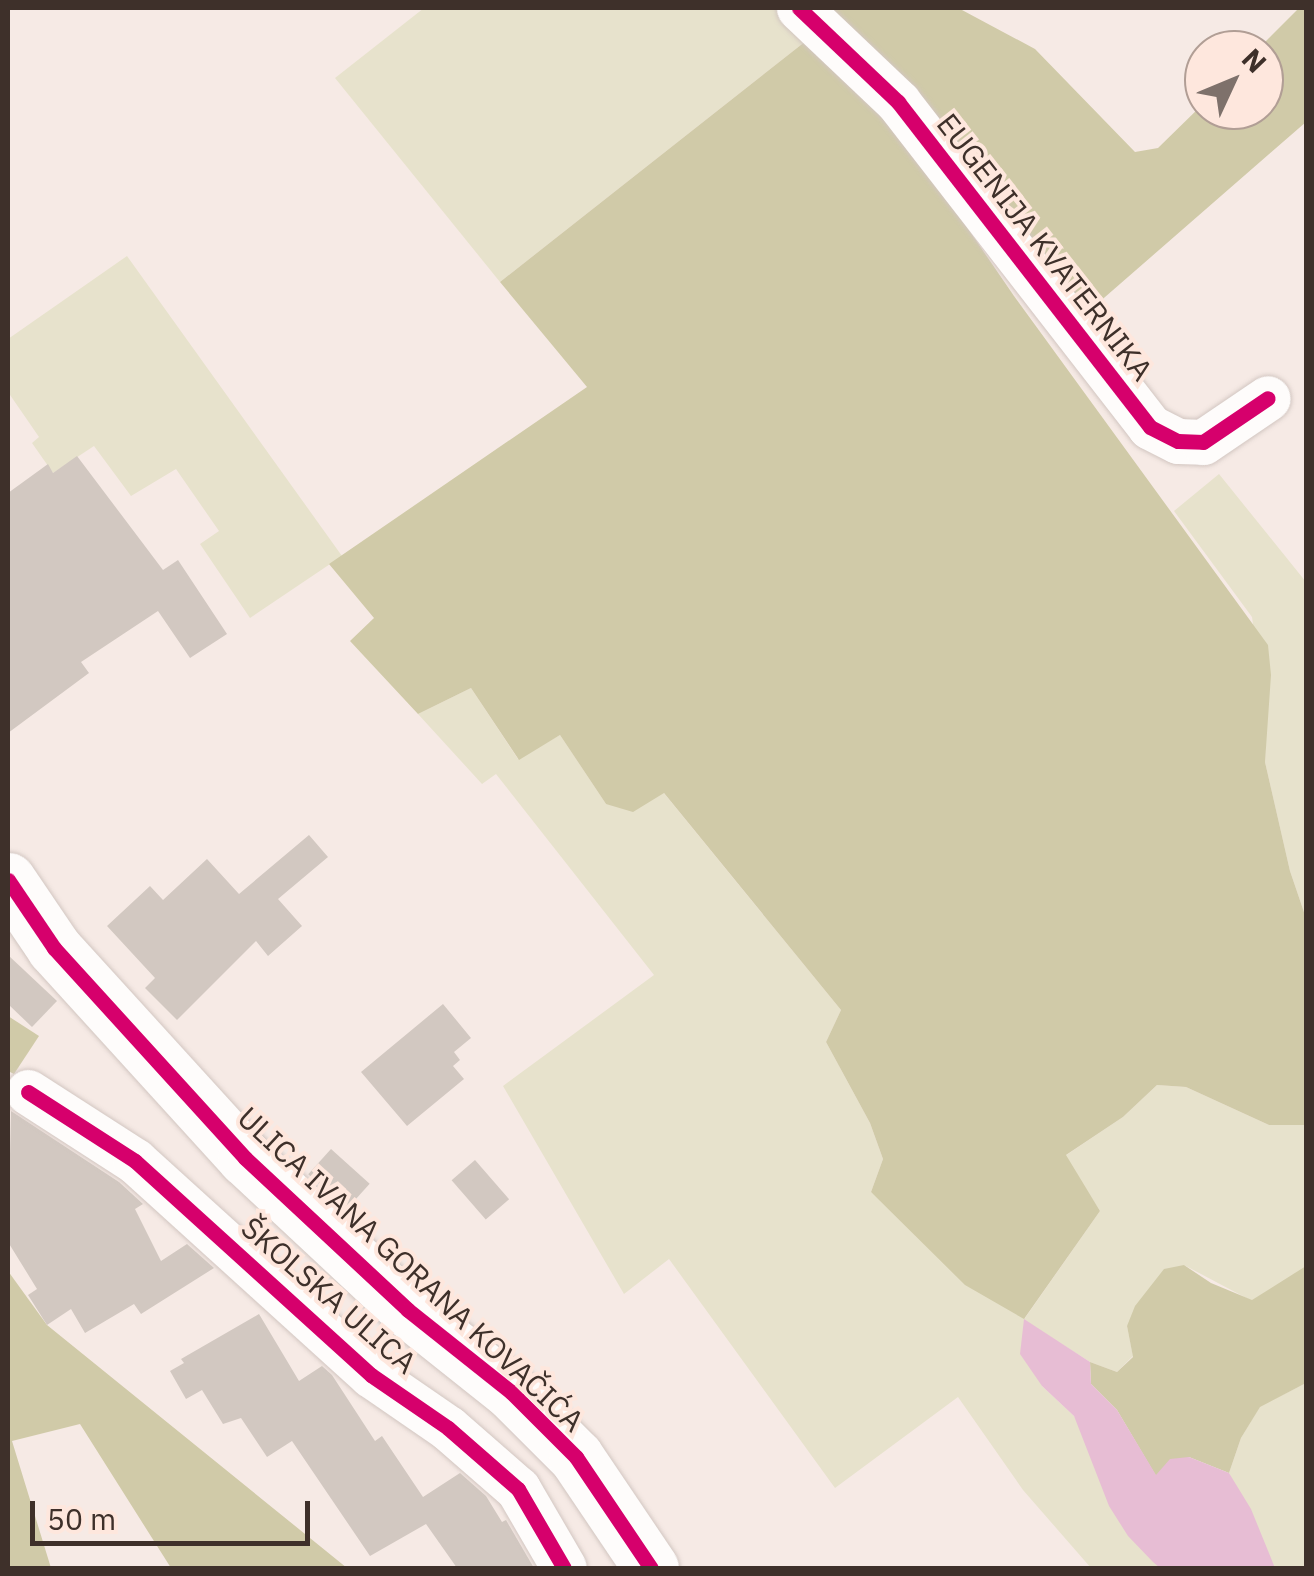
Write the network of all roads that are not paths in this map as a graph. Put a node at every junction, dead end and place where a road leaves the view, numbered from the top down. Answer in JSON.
{"nodes":[{"id":1,"x":799,"y":8,"type":"edge"},
{"id":2,"x":1268,"y":398,"type":"dead end"},
{"id":3,"x":8,"y":880,"type":"edge"},
{"id":4,"x":28,"y":1092,"type":"dead end"},
{"id":5,"x":564,"y":1568,"type":"edge"},
{"id":6,"x":651,"y":1568,"type":"edge"}],
"edges":[{"from":1,"to":2,"type":"street","name":"EUGENIJA KVATERNIKA"},
{"from":3,"to":6,"type":"main road","name":"ULICA IVANA GORANA KOVAČIĆA"},
{"from":4,"to":5,"type":"street","name":"ŠKOLSKA ULICA"}]}
